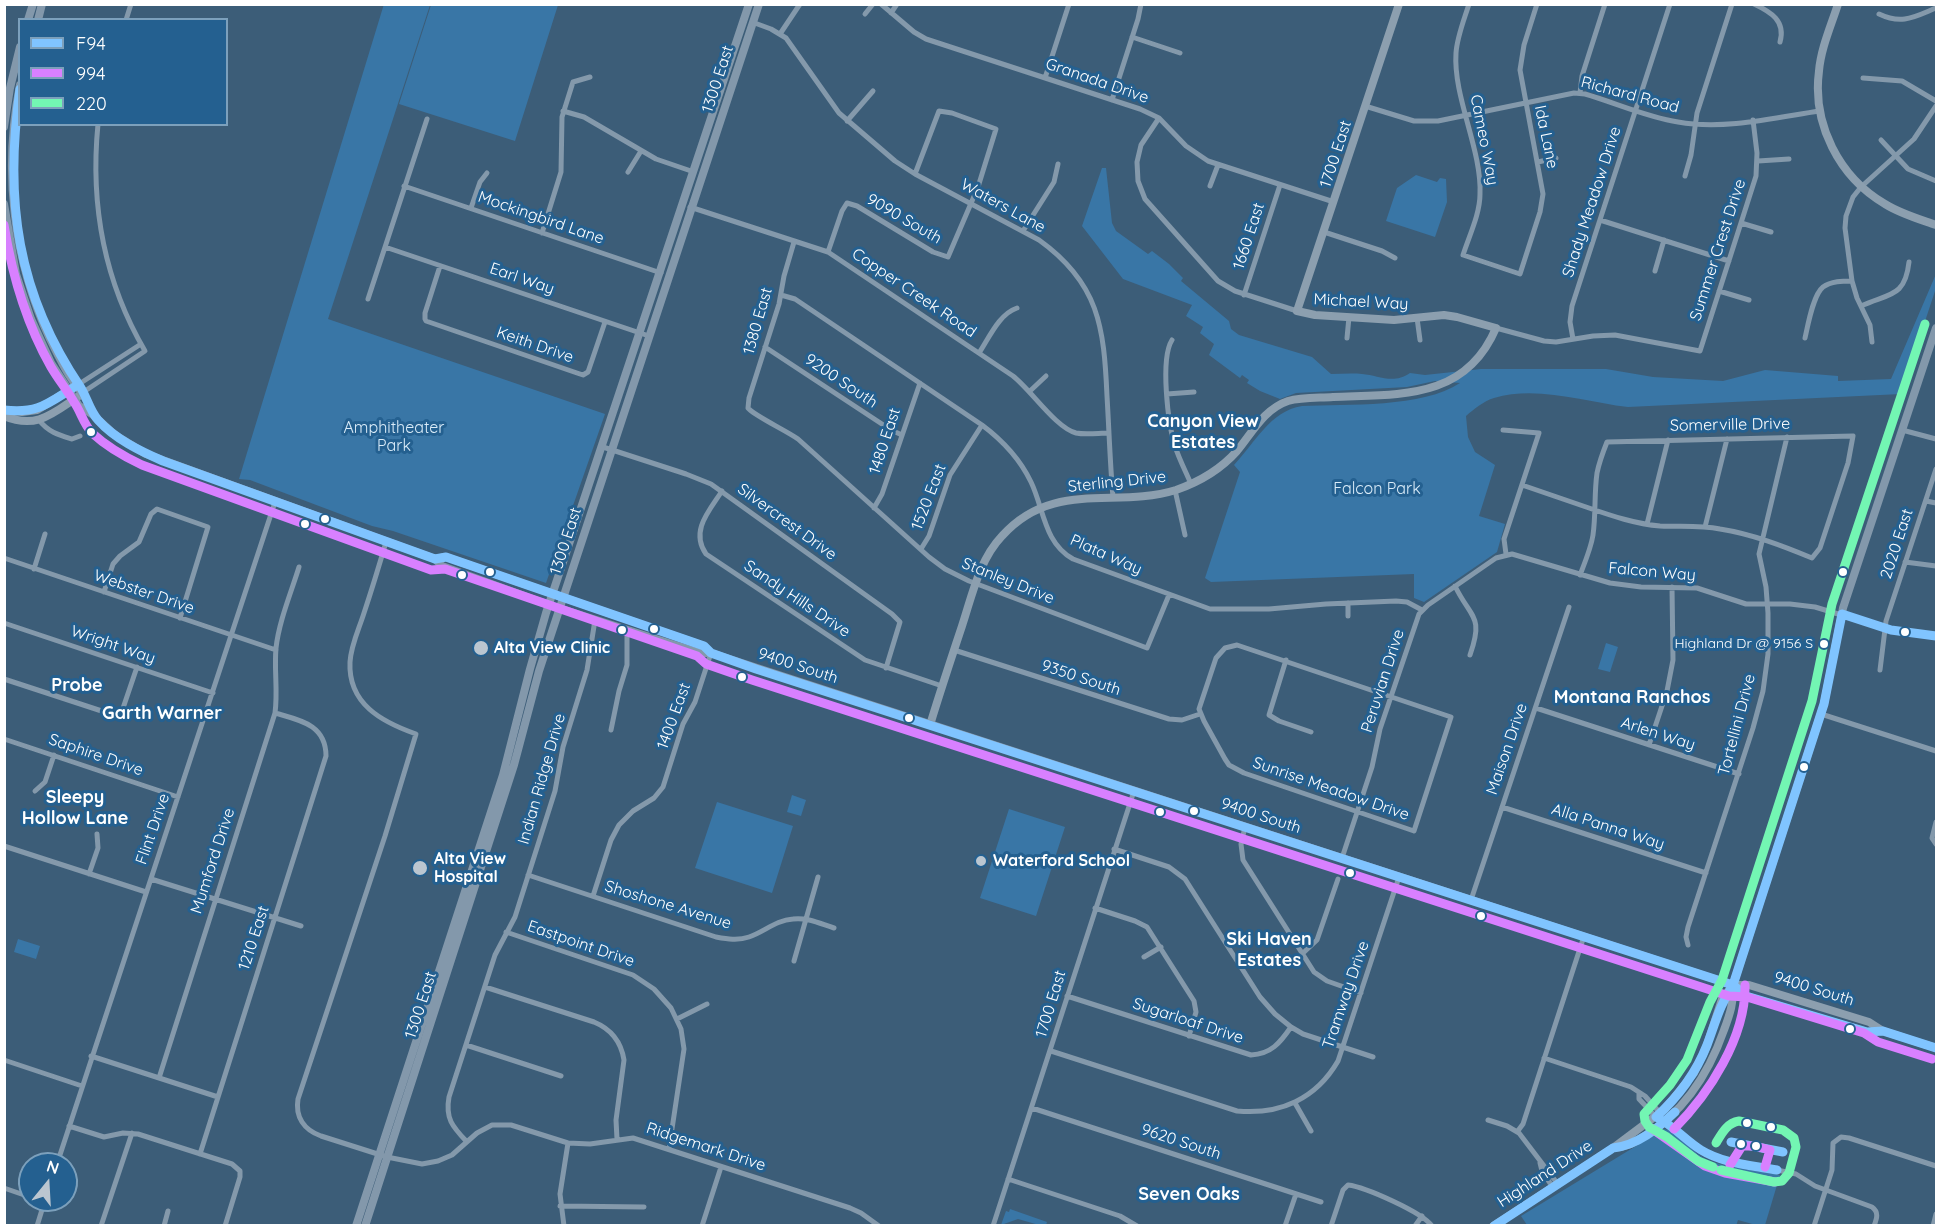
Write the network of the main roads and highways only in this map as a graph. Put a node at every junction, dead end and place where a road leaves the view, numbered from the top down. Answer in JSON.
{"nodes":[{"id":1,"x":749,"y":4,"type":"edge"},
{"id":2,"x":759,"y":4,"type":"edge"},
{"id":3,"x":40,"y":6,"type":"edge"},
{"id":4,"x":30,"y":18,"type":"edge"},
{"id":5,"x":748,"y":21,"type":"junction"},
{"id":6,"x":18,"y":54,"type":"edge"},
{"id":7,"x":18,"y":96,"type":"edge"},
{"id":8,"x":4,"y":127,"type":"edge"},
{"id":9,"x":4,"y":204,"type":"edge"},
{"id":10,"x":687,"y":206,"type":"junction"},
{"id":11,"x":1936,"y":328,"type":"edge"},
{"id":12,"x":92,"y":414,"type":"junction"},
{"id":13,"x":607,"y":448,"type":"junction"},
{"id":14,"x":435,"y":559,"type":"junction"},
{"id":15,"x":553,"y":594,"type":"junction"},
{"id":16,"x":563,"y":597,"type":"junction"},
{"id":17,"x":549,"y":605,"type":"junction"},
{"id":18,"x":560,"y":608,"type":"junction"},
{"id":19,"x":711,"y":653,"type":"junction"},
{"id":20,"x":1733,"y":986,"type":"joint"},
{"id":21,"x":383,"y":1156,"type":"junction"},
{"id":22,"x":356,"y":1226,"type":"edge"},
{"id":23,"x":365,"y":1226,"type":"edge"}],
"edges":[{"from":1,"to":5,"type":"main road","name":"1300 East"},
{"from":2,"to":5,"type":"main road","name":"1300 East"},
{"from":3,"to":4,"type":"main road"},
{"from":5,"to":10,"type":"main road","name":"1300 East"},
{"from":5,"to":10,"type":"main road","name":"1300 East"},
{"from":6,"to":8,"type":"main road"},
{"from":7,"to":12,"type":"main road","name":"9400 South"},
{"from":9,"to":12,"type":"main road","name":"9400 South"},
{"from":10,"to":13,"type":"main road","name":"1300 East"},
{"from":11,"to":20,"type":"main road","name":"Highland Drive"},
{"from":12,"to":14,"type":"main road","name":"9400 South"},
{"from":13,"to":15,"type":"main road","name":"1300 East"},
{"from":13,"to":16,"type":"main road","name":"1300 East"},
{"from":14,"to":15,"type":"main road","name":"9400 South"},
{"from":14,"to":17,"type":"main road","name":"9400 South"},
{"from":15,"to":16,"type":"main road","name":"9400 South"},
{"from":15,"to":17,"type":"main road","name":"1300 East"},
{"from":16,"to":18,"type":"main road","name":"1300 East"},
{"from":16,"to":19,"type":"main road","name":"9400 South"},
{"from":17,"to":18,"type":"main road","name":"9400 South"},
{"from":17,"to":21,"type":"main road","name":"1300 East"},
{"from":18,"to":19,"type":"main road","name":"9400 South"},
{"from":18,"to":21,"type":"main road","name":"1300 East"},
{"from":19,"to":20,"type":"main road","name":"9400 South"},
{"from":21,"to":22,"type":"main road","name":"1300 East"},
{"from":21,"to":23,"type":"main road","name":"1300 East"}]}
